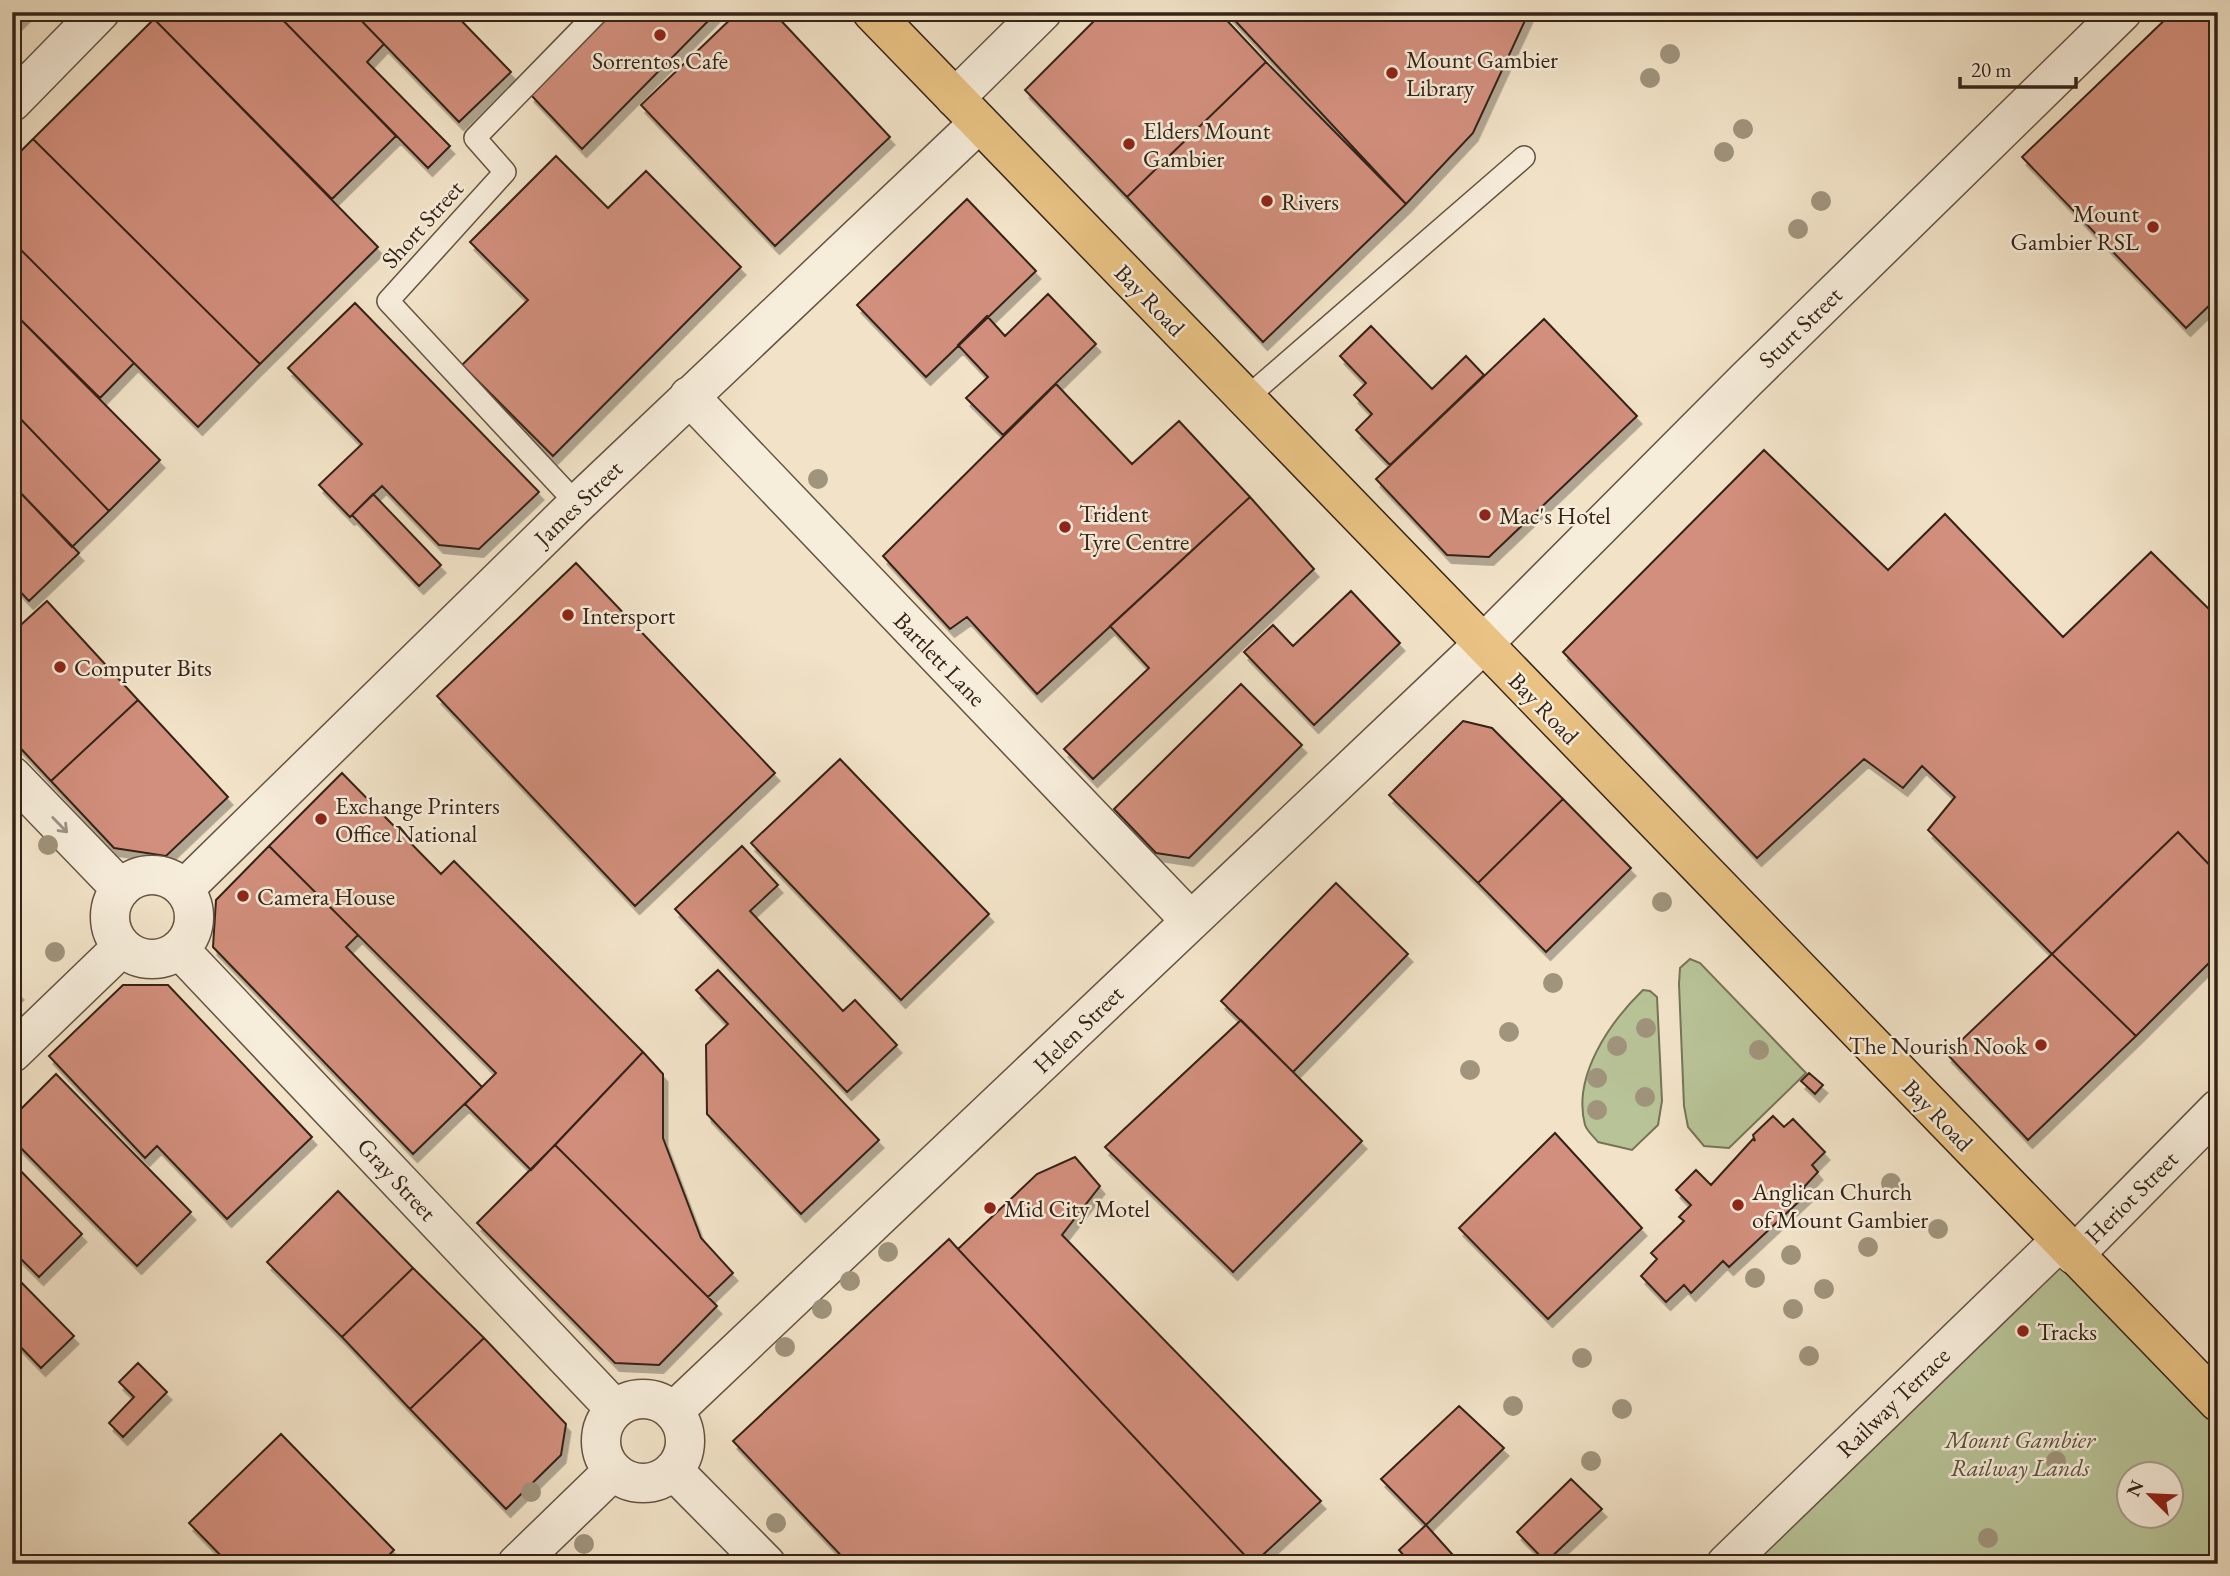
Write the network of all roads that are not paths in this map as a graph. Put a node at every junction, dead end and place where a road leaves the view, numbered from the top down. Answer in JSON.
{"nodes":[{"id":1,"x":100,"y":12,"type":"edge"},
{"id":2,"x":598,"y":12,"type":"edge"},
{"id":3,"x":872,"y":12,"type":"edge"},
{"id":4,"x":1042,"y":12,"type":"edge"},
{"id":5,"x":2122,"y":12,"type":"edge"},
{"id":6,"x":12,"y":102,"type":"edge"},
{"id":7,"x":967,"y":111,"type":"junction"},
{"id":8,"x":1524,"y":157,"type":"dead end"},
{"id":9,"x":689,"y":396,"type":"junction"},
{"id":10,"x":1245,"y":399,"type":"junction"},
{"id":11,"x":577,"y":504,"type":"junction"},
{"id":12,"x":1482,"y":645,"type":"junction"},
{"id":13,"x":12,"y":776,"type":"edge"},
{"id":14,"x":121,"y":889,"type":"junction"},
{"id":15,"x":184,"y":889,"type":"junction"},
{"id":16,"x":1191,"y":921,"type":"junction"},
{"id":17,"x":122,"y":947,"type":"junction"},
{"id":18,"x":179,"y":949,"type":"junction"},
{"id":19,"x":12,"y":1053,"type":"edge"},
{"id":20,"x":2218,"y":1109,"type":"edge"},
{"id":21,"x":2067,"y":1248,"type":"junction"},
{"id":22,"x":2218,"y":1402,"type":"edge"},
{"id":23,"x":615,"y":1409,"type":"junction"},
{"id":24,"x":673,"y":1412,"type":"junction"},
{"id":25,"x":673,"y":1470,"type":"junction"},
{"id":26,"x":613,"y":1471,"type":"junction"},
{"id":27,"x":517,"y":1564,"type":"edge"},
{"id":28,"x":766,"y":1564,"type":"edge"},
{"id":29,"x":1726,"y":1564,"type":"edge"}],
"edges":[{"from":1,"to":6,"type":"street"},
{"from":2,"to":11,"type":"lane","name":"Short Street"},
{"from":3,"to":7,"type":"main road","name":"Bay Road"},
{"from":4,"to":7,"type":"street","name":"James Street"},
{"from":5,"to":12,"type":"street","name":"Sturt Street"},
{"from":7,"to":9,"type":"street","name":"James Street"},
{"from":7,"to":10,"type":"main road","name":"Bay Road"},
{"from":8,"to":10,"type":"lane"},
{"from":9,"to":11,"type":"street","name":"James Street"},
{"from":9,"to":16,"type":"street","name":"Bartlett Lane"},
{"from":10,"to":12,"type":"main road","name":"Bay Road"},
{"from":11,"to":15,"type":"street","name":"James Street"},
{"from":12,"to":16,"type":"street","name":"Helen Street"},
{"from":12,"to":21,"type":"main road","name":"Bay Road"},
{"from":13,"to":14,"type":"street","one_way":true},
{"from":14,"to":15,"type":"street"},
{"from":14,"to":17,"type":"street"},
{"from":15,"to":18,"type":"street"},
{"from":16,"to":24,"type":"street","name":"Helen Street"},
{"from":17,"to":18,"type":"street"},
{"from":17,"to":19,"type":"street"},
{"from":18,"to":23,"type":"street","name":"Gray Street"},
{"from":20,"to":21,"type":"street","name":"Heriot Street"},
{"from":21,"to":22,"type":"main road","name":"Bay Road"},
{"from":21,"to":29,"type":"street","name":"Railway Terrace"},
{"from":23,"to":24,"type":"street"},
{"from":23,"to":26,"type":"street"},
{"from":24,"to":25,"type":"street"},
{"from":25,"to":26,"type":"street"},
{"from":25,"to":28,"type":"street"},
{"from":26,"to":27,"type":"street"}]}
